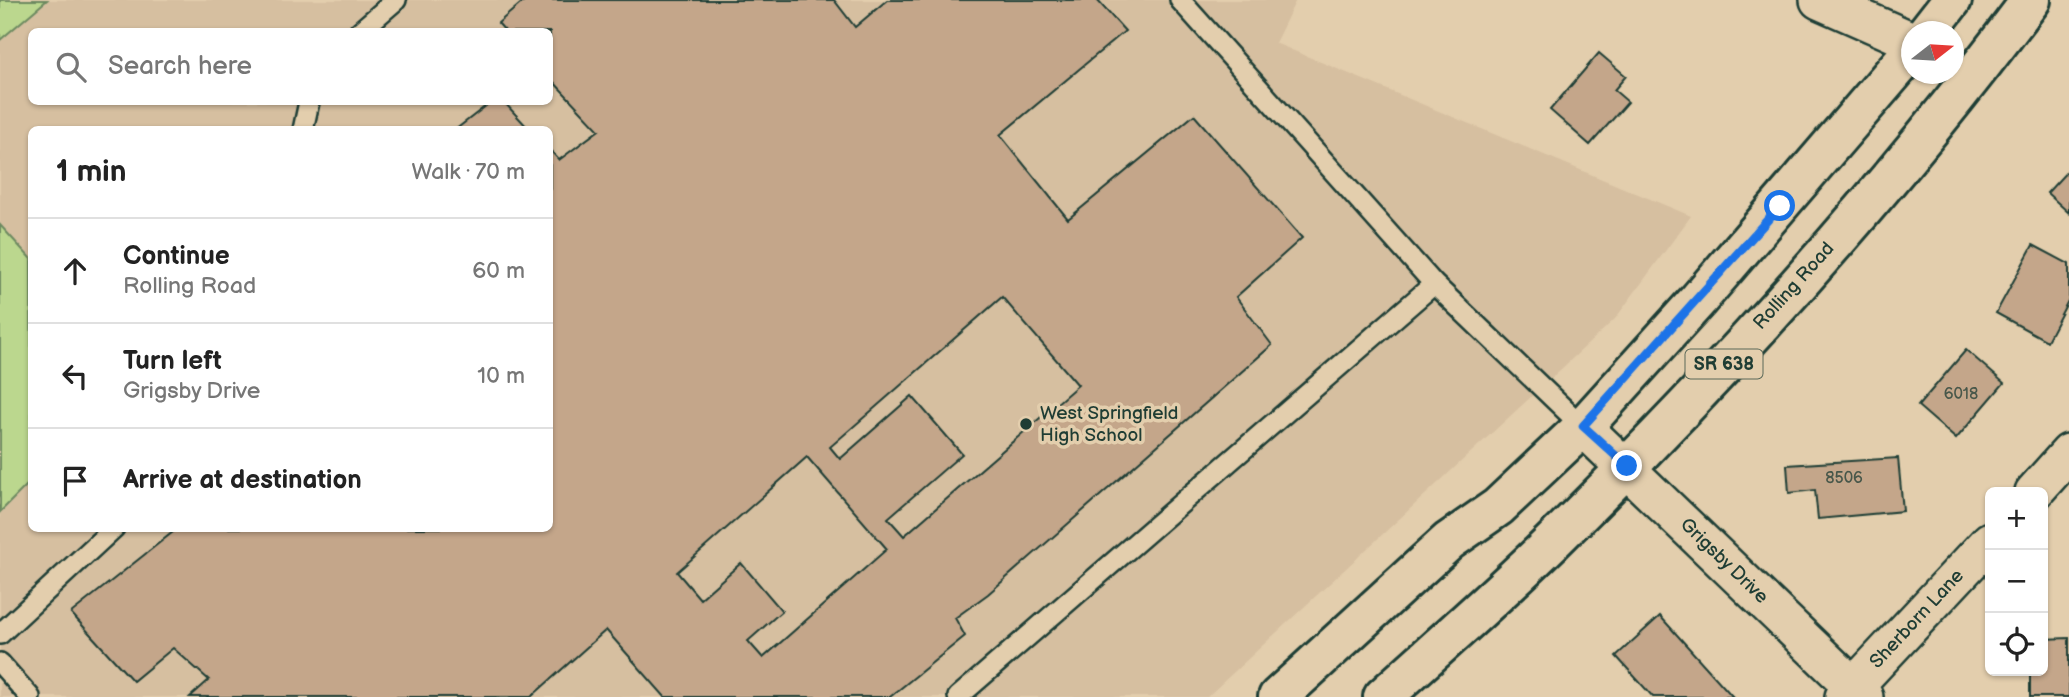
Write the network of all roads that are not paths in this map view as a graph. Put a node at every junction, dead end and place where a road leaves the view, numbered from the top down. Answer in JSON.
{"nodes":[{"id":1,"x":396,"y":0,"type":"edge"},
{"id":2,"x":1180,"y":0,"type":"edge"},
{"id":3,"x":1819,"y":0,"type":"edge"},
{"id":4,"x":1952,"y":0,"type":"edge"},
{"id":5,"x":2032,"y":0,"type":"edge"},
{"id":6,"x":1936,"y":21,"type":"edge"},
{"id":7,"x":364,"y":28,"type":"edge"},
{"id":8,"x":1901,"y":36,"type":"edge"},
{"id":9,"x":1901,"y":64,"type":"edge"},
{"id":10,"x":1964,"y":74,"type":"edge"},
{"id":11,"x":1955,"y":84,"type":"edge"},
{"id":12,"x":308,"y":105,"type":"edge"},
{"id":13,"x":304,"y":126,"type":"edge"},
{"id":14,"x":1434,"y":284,"type":"junction"},
{"id":15,"x":1583,"y":426,"type":"junction"},
{"id":16,"x":2069,"y":453,"type":"edge"},
{"id":17,"x":1627,"y":466,"type":"junction"},
{"id":18,"x":2038,"y":487,"type":"edge"},
{"id":19,"x":110,"y":532,"type":"edge"},
{"id":20,"x":1985,"y":547,"type":"edge"},
{"id":21,"x":0,"y":634,"type":"edge"},
{"id":22,"x":0,"y":663,"type":"edge"},
{"id":23,"x":1854,"y":694,"type":"edge"},
{"id":24,"x":30,"y":697,"type":"edge"},
{"id":25,"x":958,"y":697,"type":"edge"},
{"id":26,"x":1278,"y":697,"type":"edge"},
{"id":27,"x":1383,"y":697,"type":"edge"}],
"edges":[{"from":1,"to":7,"type":"lane"},
{"from":2,"to":14,"type":"lane"},
{"from":3,"to":8,"type":"street"},
{"from":4,"to":6,"type":"main road"},
{"from":5,"to":10,"type":"main road","name":"Rolling Road","number":"SR 638"},
{"from":9,"to":15,"type":"main road","number":"SR 638"},
{"from":11,"to":17,"type":"main road","name":"Rolling Road","number":"SR 638"},
{"from":12,"to":13,"type":"lane"},
{"from":14,"to":15,"type":"lane"},
{"from":14,"to":25,"type":"lane"},
{"from":15,"to":17,"type":"street","name":"Grigsby Drive"},
{"from":15,"to":26,"type":"main road","number":"SR 638"},
{"from":16,"to":18,"type":"street"},
{"from":17,"to":23,"type":"street","name":"Grigsby Drive"},
{"from":17,"to":27,"type":"main road","name":"Rolling Road","number":"SR 638"},
{"from":19,"to":21,"type":"lane"},
{"from":20,"to":23,"type":"street","name":"Sherborn Lane"},
{"from":22,"to":24,"type":"lane"}]}
